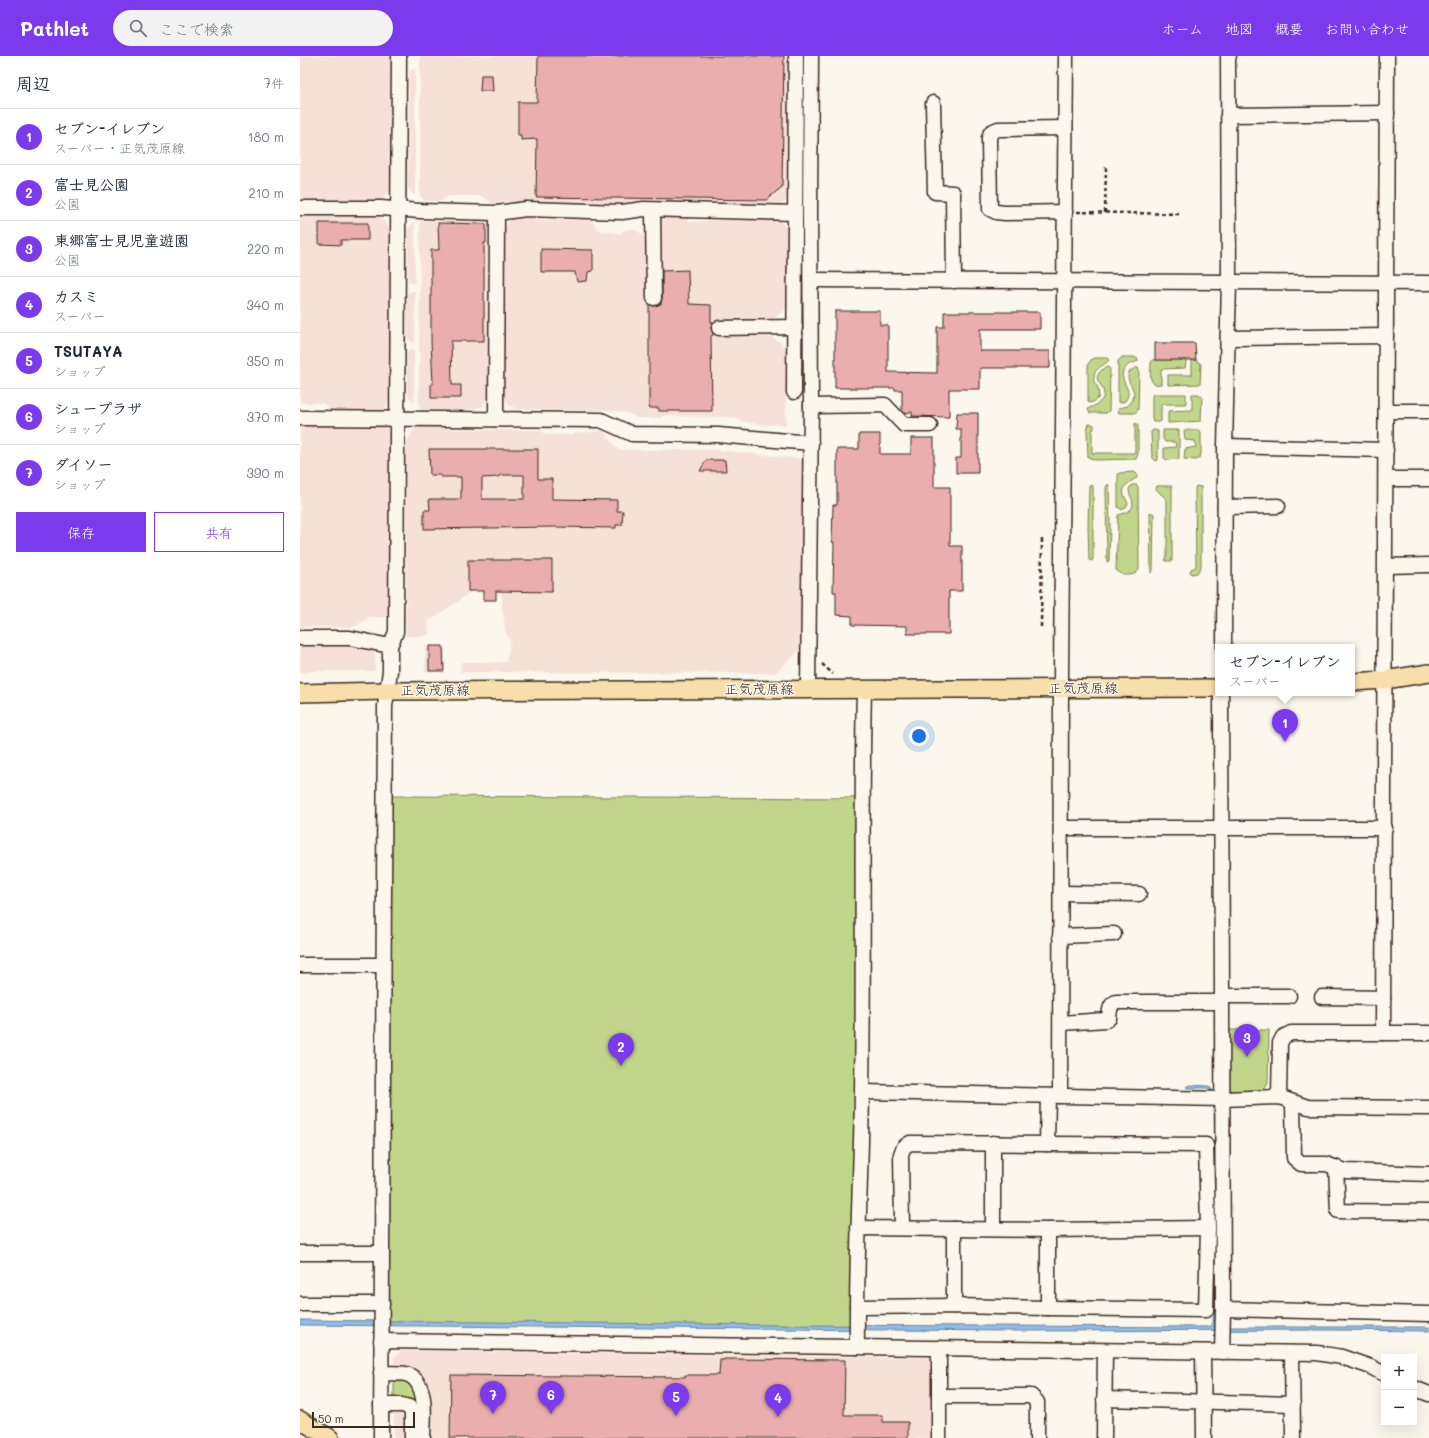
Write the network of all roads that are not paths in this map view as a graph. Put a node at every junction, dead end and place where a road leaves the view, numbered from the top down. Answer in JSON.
{"nodes":[{"id":1,"x":399,"y":56,"type":"edge"},
{"id":2,"x":796,"y":56,"type":"edge"},
{"id":3,"x":811,"y":56,"type":"edge"},
{"id":4,"x":1066,"y":56,"type":"edge"},
{"id":5,"x":1229,"y":56,"type":"edge"},
{"id":6,"x":1387,"y":56,"type":"edge"},
{"id":7,"x":934,"y":103,"type":"dead end"},
{"id":8,"x":1387,"y":113,"type":"junction"},
{"id":9,"x":1228,"y":115,"type":"junction"},
{"id":10,"x":1065,"y":128,"type":"junction"},
{"id":11,"x":300,"y":208,"type":"edge"},
{"id":12,"x":399,"y":210,"type":"junction"},
{"id":13,"x":653,"y":210,"type":"junction"},
{"id":14,"x":1065,"y":212,"type":"junction"},
{"id":15,"x":497,"y":213,"type":"junction"},
{"id":16,"x":795,"y":213,"type":"junction"},
{"id":17,"x":811,"y":280,"type":"junction"},
{"id":18,"x":954,"y":281,"type":"junction"},
{"id":19,"x":1064,"y":281,"type":"junction"},
{"id":20,"x":1229,"y":282,"type":"junction"},
{"id":21,"x":1386,"y":282,"type":"junction"},
{"id":22,"x":1429,"y":283,"type":"edge"},
{"id":23,"x":654,"y":298,"type":"dead end"},
{"id":24,"x":794,"y":327,"type":"junction"},
{"id":25,"x":719,"y":328,"type":"dead end"},
{"id":26,"x":1386,"y":336,"type":"junction"},
{"id":27,"x":1228,"y":338,"type":"junction"},
{"id":28,"x":794,"y":392,"type":"dead end"},
{"id":29,"x":811,"y":406,"type":"junction"},
{"id":30,"x":1386,"y":411,"type":"junction"},
{"id":31,"x":1429,"y":411,"type":"edge"},
{"id":32,"x":300,"y":418,"type":"edge"},
{"id":33,"x":398,"y":418,"type":"junction"},
{"id":34,"x":496,"y":419,"type":"junction"},
{"id":35,"x":930,"y":425,"type":"dead end"},
{"id":36,"x":811,"y":443,"type":"junction"},
{"id":37,"x":1225,"y":446,"type":"junction"},
{"id":38,"x":1386,"y":450,"type":"junction"},
{"id":39,"x":1386,"y":479,"type":"junction"},
{"id":40,"x":1429,"y":479,"type":"edge"},
{"id":41,"x":1278,"y":506,"type":"dead end"},
{"id":42,"x":1225,"y":507,"type":"junction"},
{"id":43,"x":1429,"y":565,"type":"edge"},
{"id":44,"x":1386,"y":566,"type":"junction"},
{"id":45,"x":300,"y":638,"type":"edge"},
{"id":46,"x":1224,"y":644,"type":"edge"},
{"id":47,"x":390,"y":646,"type":"junction"},
{"id":48,"x":1429,"y":673,"type":"edge"},
{"id":49,"x":1385,"y":680,"type":"junction"},
{"id":50,"x":1355,"y":682,"type":"edge"},
{"id":51,"x":808,"y":688,"type":"junction"},
{"id":52,"x":1061,"y":688,"type":"junction"},
{"id":53,"x":1215,"y":688,"type":"edge"},
{"id":54,"x":864,"y":689,"type":"junction"},
{"id":55,"x":387,"y":690,"type":"junction"},
{"id":56,"x":300,"y":694,"type":"edge"},
{"id":57,"x":1221,"y":696,"type":"edge"},
{"id":58,"x":1061,"y":828,"type":"junction"},
{"id":59,"x":1222,"y":828,"type":"junction"},
{"id":60,"x":1384,"y":828,"type":"junction"},
{"id":61,"x":1060,"y":893,"type":"junction"},
{"id":62,"x":1139,"y":894,"type":"dead end"},
{"id":63,"x":1114,"y":934,"type":"dead end"},
{"id":64,"x":1060,"y":936,"type":"junction"},
{"id":65,"x":300,"y":964,"type":"edge"},
{"id":66,"x":383,"y":965,"type":"junction"},
{"id":67,"x":1289,"y":996,"type":"dead end"},
{"id":68,"x":1322,"y":997,"type":"dead end"},
{"id":69,"x":1382,"y":998,"type":"junction"},
{"id":70,"x":1222,"y":999,"type":"junction"},
{"id":71,"x":1060,"y":1023,"type":"junction"},
{"id":72,"x":1383,"y":1033,"type":"junction"},
{"id":73,"x":1429,"y":1033,"type":"edge"},
{"id":74,"x":862,"y":1092,"type":"junction"},
{"id":75,"x":1054,"y":1096,"type":"junction"},
{"id":76,"x":1279,"y":1097,"type":"junction"},
{"id":77,"x":1223,"y":1099,"type":"junction"},
{"id":78,"x":1293,"y":1103,"type":"junction"},
{"id":79,"x":1429,"y":1108,"type":"edge"},
{"id":80,"x":992,"y":1143,"type":"junction"},
{"id":81,"x":1047,"y":1144,"type":"junction"},
{"id":82,"x":1336,"y":1168,"type":"junction"},
{"id":83,"x":1429,"y":1174,"type":"edge"},
{"id":84,"x":1429,"y":1212,"type":"edge"},
{"id":85,"x":858,"y":1228,"type":"junction"},
{"id":86,"x":902,"y":1228,"type":"junction"},
{"id":87,"x":954,"y":1228,"type":"junction"},
{"id":88,"x":1208,"y":1228,"type":"junction"},
{"id":89,"x":993,"y":1229,"type":"junction"},
{"id":90,"x":1048,"y":1230,"type":"junction"},
{"id":91,"x":300,"y":1252,"type":"edge"},
{"id":92,"x":382,"y":1253,"type":"junction"},
{"id":93,"x":300,"y":1304,"type":"edge"},
{"id":94,"x":382,"y":1304,"type":"junction"},
{"id":95,"x":954,"y":1306,"type":"junction"},
{"id":96,"x":856,"y":1307,"type":"junction"},
{"id":97,"x":1048,"y":1308,"type":"junction"},
{"id":98,"x":1223,"y":1309,"type":"junction"},
{"id":99,"x":1429,"y":1314,"type":"edge"},
{"id":100,"x":382,"y":1341,"type":"junction"},
{"id":101,"x":857,"y":1347,"type":"junction"},
{"id":102,"x":939,"y":1348,"type":"junction"},
{"id":103,"x":1105,"y":1351,"type":"junction"},
{"id":104,"x":1203,"y":1352,"type":"junction"},
{"id":105,"x":1222,"y":1352,"type":"junction"},
{"id":106,"x":1292,"y":1353,"type":"junction"},
{"id":107,"x":1381,"y":1372,"type":"edge"},
{"id":108,"x":381,"y":1374,"type":"junction"},
{"id":109,"x":1417,"y":1389,"type":"edge"},
{"id":110,"x":1429,"y":1394,"type":"edge"},
{"id":111,"x":939,"y":1396,"type":"junction"},
{"id":112,"x":1104,"y":1398,"type":"junction"},
{"id":113,"x":1204,"y":1402,"type":"junction"},
{"id":114,"x":1293,"y":1404,"type":"junction"},
{"id":115,"x":381,"y":1405,"type":"junction"},
{"id":116,"x":300,"y":1420,"type":"edge"},
{"id":117,"x":330,"y":1438,"type":"edge"},
{"id":118,"x":381,"y":1438,"type":"edge"},
{"id":119,"x":412,"y":1438,"type":"edge"},
{"id":120,"x":423,"y":1438,"type":"edge"},
{"id":121,"x":939,"y":1438,"type":"edge"},
{"id":122,"x":1037,"y":1438,"type":"edge"},
{"id":123,"x":1104,"y":1438,"type":"edge"},
{"id":124,"x":1204,"y":1438,"type":"edge"},
{"id":125,"x":1293,"y":1438,"type":"edge"}],
"edges":[{"from":1,"to":12,"type":"street"},
{"from":2,"to":16,"type":"street"},
{"from":3,"to":17,"type":"street"},
{"from":4,"to":10,"type":"street"},
{"from":5,"to":9,"type":"street"},
{"from":6,"to":8,"type":"street"},
{"from":7,"to":18,"type":"street"},
{"from":8,"to":9,"type":"street"},
{"from":8,"to":21,"type":"street"},
{"from":9,"to":20,"type":"street"},
{"from":10,"to":14,"type":"street"},
{"from":10,"to":14,"type":"street"},
{"from":11,"to":12,"type":"street"},
{"from":12,"to":15,"type":"street"},
{"from":12,"to":33,"type":"street"},
{"from":13,"to":15,"type":"street"},
{"from":13,"to":16,"type":"street"},
{"from":13,"to":23,"type":"street"},
{"from":14,"to":19,"type":"street"},
{"from":15,"to":34,"type":"street"},
{"from":16,"to":24,"type":"street"},
{"from":17,"to":18,"type":"street"},
{"from":17,"to":29,"type":"street"},
{"from":18,"to":19,"type":"street"},
{"from":19,"to":20,"type":"street"},
{"from":19,"to":52,"type":"street"},
{"from":20,"to":21,"type":"street"},
{"from":20,"to":27,"type":"street"},
{"from":21,"to":22,"type":"street"},
{"from":21,"to":26,"type":"street"},
{"from":24,"to":25,"type":"street"},
{"from":24,"to":28,"type":"street"},
{"from":26,"to":27,"type":"street"},
{"from":26,"to":30,"type":"street"},
{"from":27,"to":37,"type":"street"},
{"from":29,"to":35,"type":"street"},
{"from":29,"to":36,"type":"street"},
{"from":30,"to":31,"type":"street"},
{"from":30,"to":38,"type":"street"},
{"from":32,"to":33,"type":"street"},
{"from":33,"to":34,"type":"street"},
{"from":33,"to":47,"type":"street"},
{"from":34,"to":36,"type":"street"},
{"from":36,"to":51,"type":"street"},
{"from":37,"to":38,"type":"street"},
{"from":37,"to":42,"type":"street"},
{"from":38,"to":39,"type":"street"},
{"from":39,"to":40,"type":"street"},
{"from":39,"to":44,"type":"street"},
{"from":41,"to":42,"type":"street"},
{"from":42,"to":46,"type":"street"},
{"from":43,"to":44,"type":"street"},
{"from":44,"to":49,"type":"street"},
{"from":45,"to":47,"type":"street"},
{"from":47,"to":55,"type":"street"},
{"from":48,"to":49,"type":"main road"},
{"from":49,"to":50,"type":"main road"},
{"from":49,"to":60,"type":"street"},
{"from":51,"to":54,"type":"main road","name":"正気茂原線"},
{"from":51,"to":55,"type":"main road","name":"正気茂原線"},
{"from":52,"to":53,"type":"main road","name":"正気茂原線"},
{"from":52,"to":54,"type":"main road","name":"正気茂原線"},
{"from":52,"to":58,"type":"street"},
{"from":54,"to":74,"type":"street"},
{"from":55,"to":56,"type":"main road","name":"正気茂原線"},
{"from":55,"to":66,"type":"street"},
{"from":57,"to":59,"type":"street"},
{"from":58,"to":59,"type":"street"},
{"from":58,"to":61,"type":"street"},
{"from":59,"to":60,"type":"street"},
{"from":59,"to":70,"type":"street"},
{"from":60,"to":69,"type":"street"},
{"from":61,"to":62,"type":"street"},
{"from":61,"to":64,"type":"street"},
{"from":63,"to":64,"type":"street"},
{"from":64,"to":71,"type":"street"},
{"from":65,"to":66,"type":"street"},
{"from":66,"to":92,"type":"street"},
{"from":67,"to":70,"type":"street"},
{"from":68,"to":69,"type":"street"},
{"from":69,"to":72,"type":"street"},
{"from":70,"to":71,"type":"street"},
{"from":70,"to":77,"type":"street"},
{"from":71,"to":75,"type":"street"},
{"from":72,"to":73,"type":"street"},
{"from":72,"to":76,"type":"street"},
{"from":74,"to":75,"type":"street"},
{"from":74,"to":85,"type":"street"},
{"from":75,"to":77,"type":"street"},
{"from":75,"to":81,"type":"street"},
{"from":76,"to":77,"type":"street"},
{"from":76,"to":78,"type":"street"},
{"from":77,"to":98,"type":"street"},
{"from":78,"to":79,"type":"street"},
{"from":78,"to":82,"type":"street"},
{"from":80,"to":81,"type":"street"},
{"from":80,"to":86,"type":"street"},
{"from":80,"to":89,"type":"street"},
{"from":81,"to":88,"type":"street"},
{"from":82,"to":83,"type":"street"},
{"from":82,"to":84,"type":"street"},
{"from":85,"to":86,"type":"street"},
{"from":85,"to":96,"type":"street"},
{"from":86,"to":87,"type":"street"},
{"from":87,"to":89,"type":"street"},
{"from":87,"to":95,"type":"street"},
{"from":88,"to":90,"type":"street"},
{"from":88,"to":97,"type":"street"},
{"from":89,"to":90,"type":"street"},
{"from":90,"to":97,"type":"street"},
{"from":91,"to":92,"type":"street"},
{"from":92,"to":94,"type":"street"},
{"from":93,"to":94,"type":"street"},
{"from":94,"to":100,"type":"street"},
{"from":95,"to":96,"type":"street"},
{"from":95,"to":97,"type":"street"},
{"from":96,"to":101,"type":"street"},
{"from":98,"to":99,"type":"street"},
{"from":98,"to":105,"type":"street"},
{"from":100,"to":101,"type":"street"},
{"from":100,"to":108,"type":"street"},
{"from":101,"to":102,"type":"street"},
{"from":102,"to":103,"type":"street"},
{"from":102,"to":111,"type":"street"},
{"from":103,"to":104,"type":"street"},
{"from":103,"to":112,"type":"street"},
{"from":104,"to":105,"type":"street"},
{"from":104,"to":113,"type":"street"},
{"from":105,"to":106,"type":"street"},
{"from":106,"to":107,"type":"street"},
{"from":106,"to":114,"type":"street"},
{"from":108,"to":115,"type":"street"},
{"from":108,"to":120,"type":"street"},
{"from":109,"to":110,"type":"street"},
{"from":111,"to":121,"type":"street"},
{"from":111,"to":122,"type":"street"},
{"from":112,"to":113,"type":"street"},
{"from":112,"to":123,"type":"street"},
{"from":113,"to":114,"type":"street"},
{"from":113,"to":124,"type":"street"},
{"from":114,"to":125,"type":"street"},
{"from":115,"to":118,"type":"street"},
{"from":115,"to":119,"type":"street"},
{"from":116,"to":117,"type":"main road"}]}
